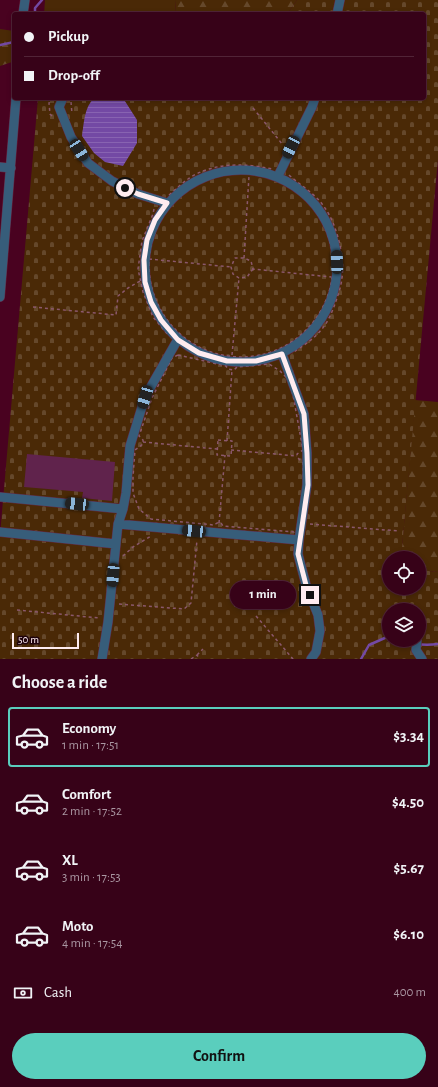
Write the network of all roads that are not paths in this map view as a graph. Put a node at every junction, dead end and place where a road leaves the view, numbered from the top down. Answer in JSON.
{"nodes":[{"id":1,"x":24,"y":0,"type":"edge"},
{"id":2,"x":340,"y":0,"type":"edge"},
{"id":3,"x":23,"y":12,"type":"edge"},
{"id":4,"x":337,"y":12,"type":"edge"},
{"id":5,"x":16,"y":100,"type":"edge"},
{"id":6,"x":62,"y":100,"type":"edge"},
{"id":7,"x":314,"y":100,"type":"edge"},
{"id":8,"x":0,"y":167,"type":"edge"},
{"id":9,"x":11,"y":168,"type":"junction"},
{"id":10,"x":277,"y":173,"type":"junction"},
{"id":11,"x":0,"y":180,"type":"edge"},
{"id":12,"x":10,"y":181,"type":"junction"},
{"id":13,"x":167,"y":200,"type":"junction"},
{"id":14,"x":0,"y":297,"type":"edge"},
{"id":15,"x":174,"y":340,"type":"junction"},
{"id":16,"x":286,"y":355,"type":"junction"},
{"id":17,"x":0,"y":497,"type":"edge"},
{"id":18,"x":123,"y":509,"type":"junction"},
{"id":19,"x":118,"y":524,"type":"junction"},
{"id":20,"x":0,"y":532,"type":"edge"},
{"id":21,"x":299,"y":540,"type":"junction"},
{"id":22,"x":116,"y":544,"type":"junction"},
{"id":23,"x":416,"y":647,"type":"edge"},
{"id":24,"x":102,"y":659,"type":"edge"},
{"id":25,"x":311,"y":659,"type":"edge"},
{"id":26,"x":422,"y":659,"type":"edge"}],
"edges":[{"from":1,"to":3,"type":"street"},
{"from":2,"to":4,"type":"street"},
{"from":5,"to":9,"type":"street"},
{"from":6,"to":13,"type":"street"},
{"from":7,"to":10,"type":"street"},
{"from":8,"to":9,"type":"street"},
{"from":9,"to":12,"type":"street"},
{"from":10,"to":13,"type":"street"},
{"from":10,"to":16,"type":"street"},
{"from":11,"to":12,"type":"street"},
{"from":12,"to":14,"type":"street"},
{"from":13,"to":15,"type":"street"},
{"from":15,"to":16,"type":"street"},
{"from":15,"to":18,"type":"street"},
{"from":16,"to":21,"type":"street"},
{"from":17,"to":18,"type":"street"},
{"from":18,"to":19,"type":"street"},
{"from":19,"to":21,"type":"street"},
{"from":19,"to":22,"type":"street"},
{"from":20,"to":22,"type":"street"},
{"from":21,"to":25,"type":"street"},
{"from":22,"to":24,"type":"street"},
{"from":23,"to":26,"type":"street"}]}
